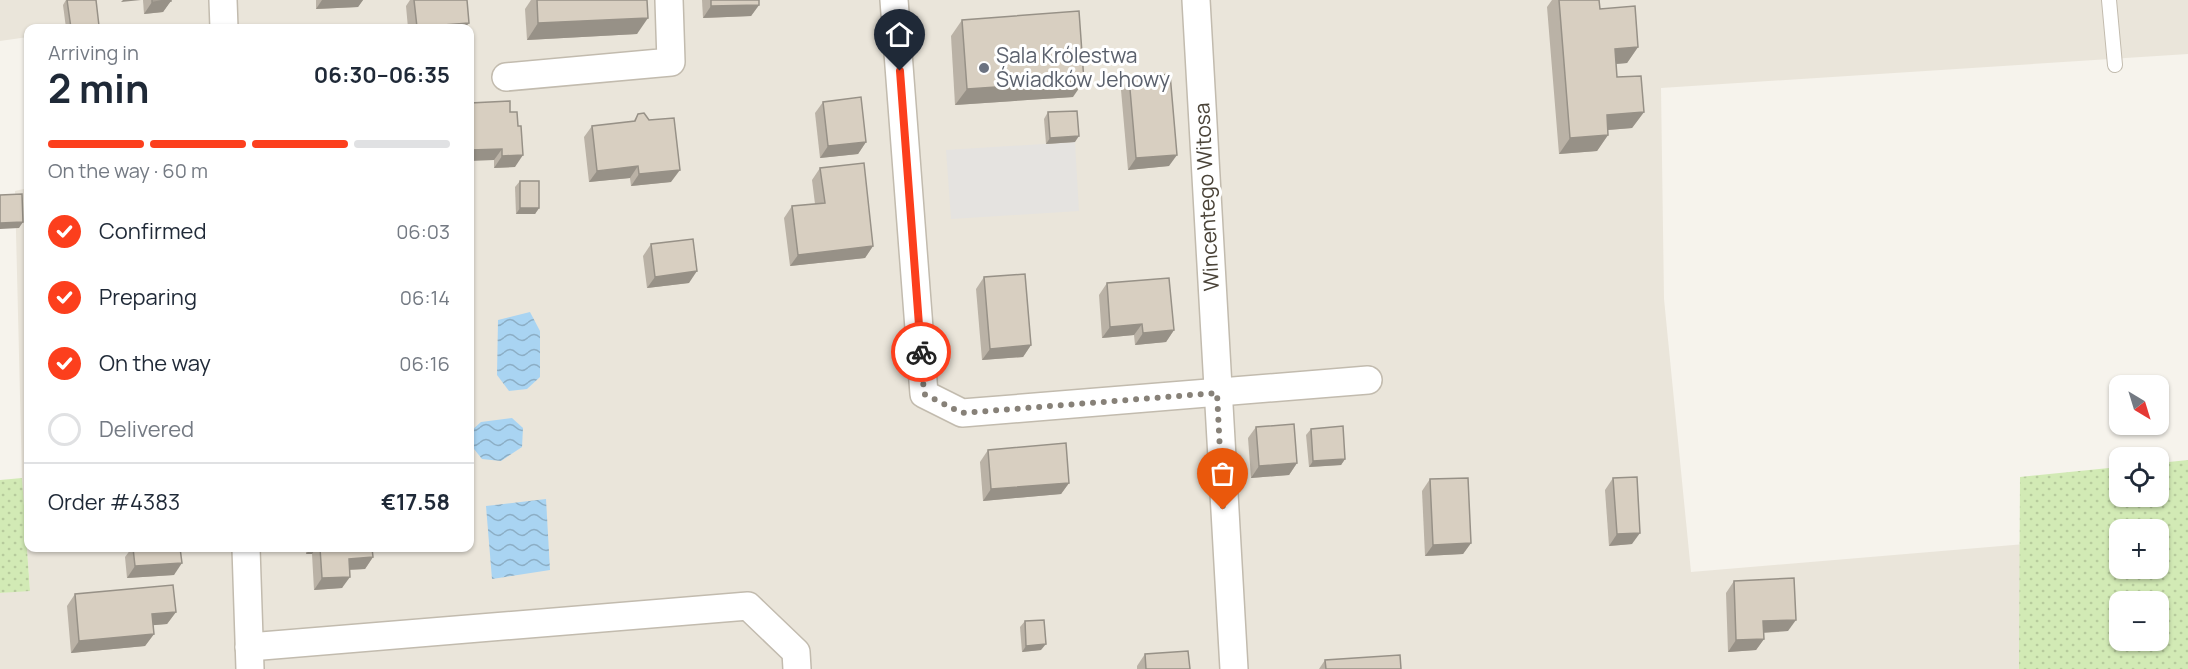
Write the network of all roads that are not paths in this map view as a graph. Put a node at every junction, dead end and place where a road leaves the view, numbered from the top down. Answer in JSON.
{"nodes":[{"id":1,"x":223,"y":0,"type":"edge"},
{"id":2,"x":669,"y":0,"type":"edge"},
{"id":3,"x":894,"y":0,"type":"edge"},
{"id":4,"x":1196,"y":0,"type":"edge"},
{"id":5,"x":2109,"y":0,"type":"edge"},
{"id":6,"x":224,"y":24,"type":"edge"},
{"id":7,"x":2115,"y":65,"type":"dead end"},
{"id":8,"x":506,"y":77,"type":"dead end"},
{"id":9,"x":1368,"y":380,"type":"dead end"},
{"id":10,"x":1217,"y":393,"type":"junction"},
{"id":11,"x":246,"y":552,"type":"edge"},
{"id":12,"x":250,"y":658,"type":"edge"},
{"id":13,"x":797,"y":669,"type":"edge"},
{"id":14,"x":1234,"y":669,"type":"edge"}],
"edges":[{"from":1,"to":6,"type":"street"},
{"from":2,"to":8,"type":"street"},
{"from":3,"to":10,"type":"street"},
{"from":4,"to":10,"type":"street","name":"Wincentego Witosa"},
{"from":5,"to":7,"type":"lane"},
{"from":9,"to":10,"type":"street"},
{"from":10,"to":14,"type":"street","name":"Wincentego Witosa"},
{"from":11,"to":12,"type":"street"},
{"from":12,"to":13,"type":"street"}]}
